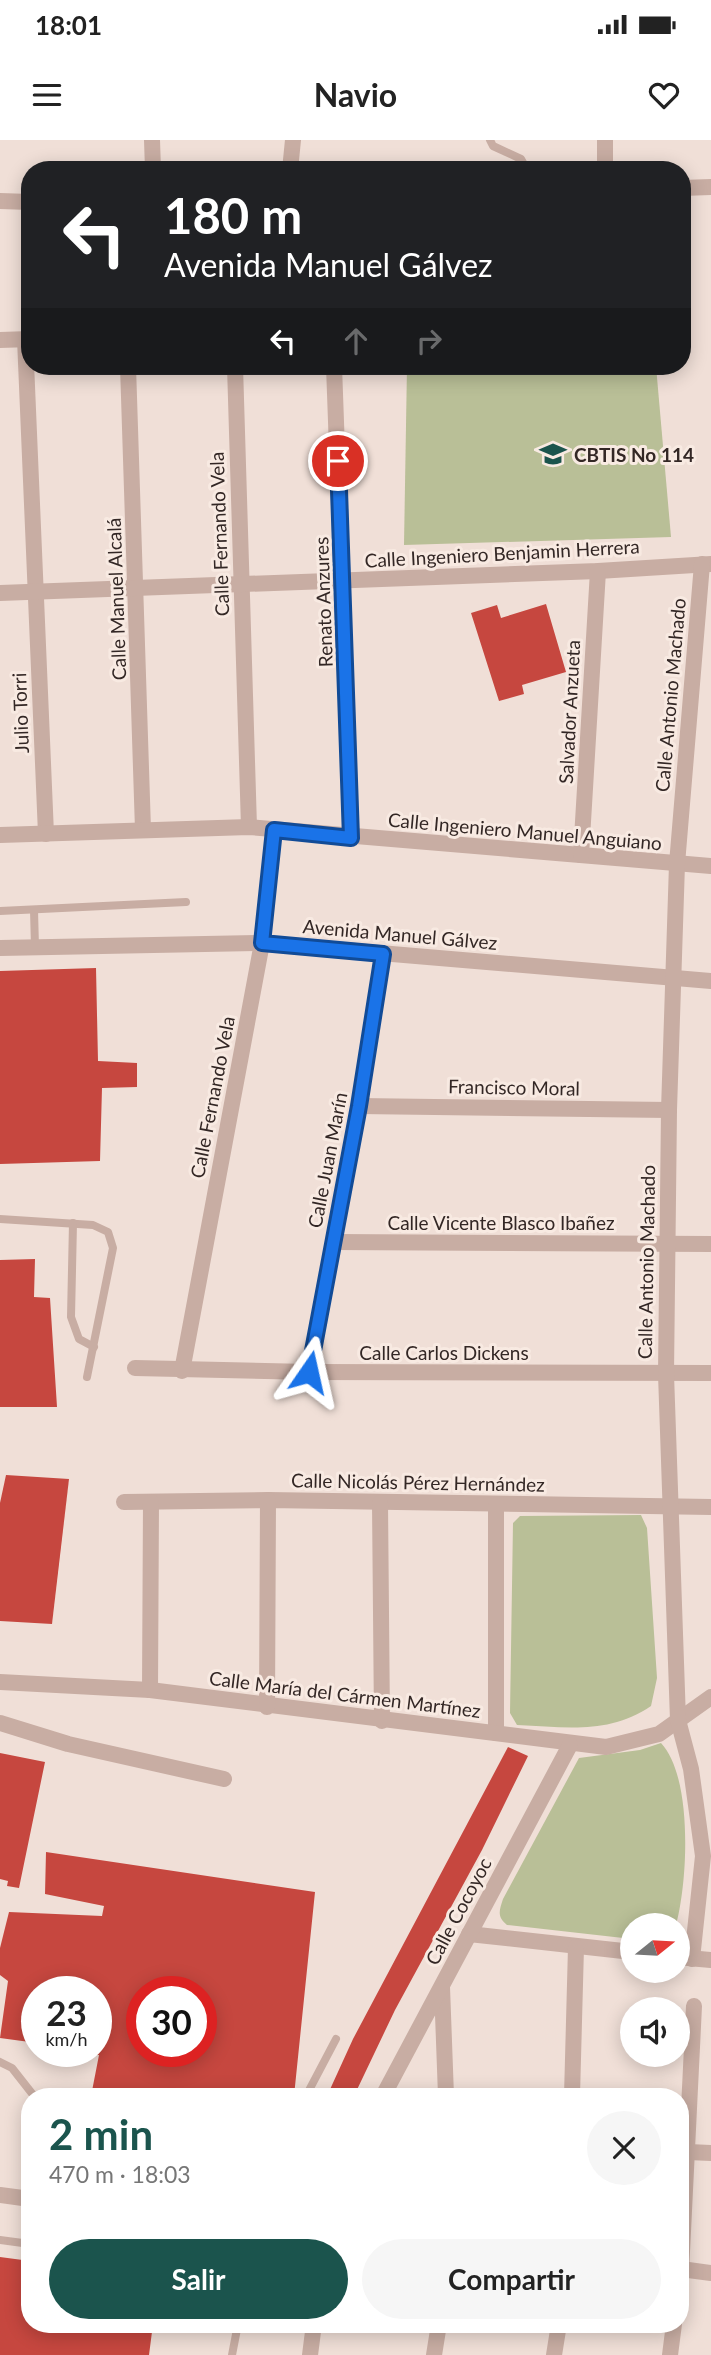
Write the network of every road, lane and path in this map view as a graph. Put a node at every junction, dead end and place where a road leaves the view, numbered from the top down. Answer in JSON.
{"nodes":[{"id":1,"x":152,"y":140,"type":"edge"},
{"id":2,"x":293,"y":140,"type":"edge"},
{"id":3,"x":490,"y":140,"type":"edge"},
{"id":4,"x":606,"y":140,"type":"edge"},
{"id":5,"x":153,"y":161,"type":"edge"},
{"id":6,"x":291,"y":161,"type":"edge"},
{"id":7,"x":522,"y":161,"type":"edge"},
{"id":8,"x":605,"y":161,"type":"edge"},
{"id":9,"x":711,"y":187,"type":"edge"},
{"id":10,"x":691,"y":188,"type":"edge"},
{"id":11,"x":0,"y":201,"type":"edge"},
{"id":12,"x":21,"y":202,"type":"edge"},
{"id":13,"x":0,"y":340,"type":"edge"},
{"id":14,"x":21,"y":340,"type":"edge"},
{"id":15,"x":28,"y":375,"type":"edge"},
{"id":16,"x":128,"y":375,"type":"edge"},
{"id":17,"x":235,"y":375,"type":"edge"},
{"id":18,"x":334,"y":375,"type":"edge"},
{"id":19,"x":706,"y":564,"type":"edge"},
{"id":20,"x":598,"y":571,"type":"junction"},
{"id":21,"x":344,"y":581,"type":"junction"},
{"id":22,"x":242,"y":584,"type":"junction"},
{"id":23,"x":137,"y":587,"type":"junction"},
{"id":24,"x":36,"y":592,"type":"junction"},
{"id":25,"x":0,"y":593,"type":"edge"},
{"id":26,"x":249,"y":827,"type":"junction"},
{"id":27,"x":143,"y":830,"type":"junction"},
{"id":28,"x":274,"y":830,"type":"junction"},
{"id":29,"x":46,"y":834,"type":"junction"},
{"id":30,"x":0,"y":835,"type":"edge"},
{"id":31,"x":351,"y":838,"type":"junction"},
{"id":32,"x":581,"y":855,"type":"junction"},
{"id":33,"x":677,"y":864,"type":"junction"},
{"id":34,"x":711,"y":866,"type":"edge"},
{"id":35,"x":186,"y":902,"type":"dead end"},
{"id":36,"x":34,"y":910,"type":"junction"},
{"id":37,"x":0,"y":911,"type":"edge"},
{"id":38,"x":262,"y":943,"type":"junction"},
{"id":39,"x":35,"y":947,"type":"junction"},
{"id":40,"x":0,"y":948,"type":"edge"},
{"id":41,"x":383,"y":954,"type":"junction"},
{"id":42,"x":672,"y":977,"type":"junction"},
{"id":43,"x":711,"y":981,"type":"edge"},
{"id":44,"x":359,"y":1106,"type":"junction"},
{"id":45,"x":668,"y":1110,"type":"junction"},
{"id":46,"x":0,"y":1219,"type":"edge"},
{"id":47,"x":73,"y":1223,"type":"junction"},
{"id":48,"x":333,"y":1242,"type":"junction"},
{"id":49,"x":667,"y":1244,"type":"junction"},
{"id":50,"x":711,"y":1244,"type":"edge"},
{"id":51,"x":94,"y":1348,"type":"junction"},
{"id":52,"x":135,"y":1368,"type":"dead end"},
{"id":53,"x":182,"y":1371,"type":"junction"},
{"id":54,"x":309,"y":1372,"type":"junction"},
{"id":55,"x":711,"y":1373,"type":"edge"},
{"id":56,"x":666,"y":1374,"type":"junction"},
{"id":57,"x":88,"y":1377,"type":"dead end"},
{"id":58,"x":268,"y":1500,"type":"junction"},
{"id":59,"x":124,"y":1502,"type":"dead end"},
{"id":60,"x":151,"y":1502,"type":"junction"},
{"id":61,"x":380,"y":1503,"type":"junction"},
{"id":62,"x":496,"y":1505,"type":"junction"},
{"id":63,"x":669,"y":1507,"type":"junction"},
{"id":64,"x":711,"y":1507,"type":"edge"},
{"id":65,"x":0,"y":1682,"type":"edge"},
{"id":66,"x":150,"y":1690,"type":"junction"},
{"id":67,"x":711,"y":1697,"type":"edge"},
{"id":68,"x":267,"y":1707,"type":"junction"},
{"id":69,"x":678,"y":1720,"type":"junction"},
{"id":70,"x":382,"y":1721,"type":"junction"},
{"id":71,"x":0,"y":1723,"type":"edge"},
{"id":72,"x":496,"y":1732,"type":"junction"},
{"id":73,"x":570,"y":1745,"type":"junction"},
{"id":74,"x":224,"y":1779,"type":"dead end"},
{"id":75,"x":707,"y":1856,"type":"edge"},
{"id":76,"x":469,"y":1934,"type":"junction"},
{"id":77,"x":690,"y":1935,"type":"edge"},
{"id":78,"x":576,"y":1947,"type":"junction"},
{"id":79,"x":620,"y":1951,"type":"edge"},
{"id":80,"x":690,"y":1959,"type":"edge"},
{"id":81,"x":711,"y":1961,"type":"edge"},
{"id":82,"x":442,"y":1986,"type":"junction"},
{"id":83,"x":694,"y":2006,"type":"dead end"},
{"id":84,"x":336,"y":2039,"type":"dead end"},
{"id":85,"x":0,"y":2062,"type":"edge"},
{"id":86,"x":28,"y":2088,"type":"edge"},
{"id":87,"x":310,"y":2088,"type":"edge"},
{"id":88,"x":387,"y":2088,"type":"edge"},
{"id":89,"x":446,"y":2088,"type":"edge"},
{"id":90,"x":572,"y":2088,"type":"edge"},
{"id":91,"x":689,"y":2128,"type":"edge"},
{"id":92,"x":689,"y":2152,"type":"edge"},
{"id":93,"x":711,"y":2153,"type":"edge"},
{"id":94,"x":0,"y":2195,"type":"edge"},
{"id":95,"x":21,"y":2198,"type":"edge"},
{"id":96,"x":0,"y":2239,"type":"edge"},
{"id":97,"x":21,"y":2242,"type":"edge"},
{"id":98,"x":689,"y":2271,"type":"edge"},
{"id":99,"x":711,"y":2273,"type":"edge"},
{"id":100,"x":236,"y":2333,"type":"edge"},
{"id":101,"x":313,"y":2333,"type":"edge"},
{"id":102,"x":438,"y":2333,"type":"edge"},
{"id":103,"x":558,"y":2333,"type":"edge"},
{"id":104,"x":673,"y":2333,"type":"edge"},
{"id":105,"x":232,"y":2355,"type":"edge"},
{"id":106,"x":310,"y":2355,"type":"edge"},
{"id":107,"x":434,"y":2355,"type":"edge"},
{"id":108,"x":554,"y":2355,"type":"edge"},
{"id":109,"x":670,"y":2355,"type":"edge"}],
"edges":[{"from":1,"to":5,"type":"street"},
{"from":2,"to":6,"type":"street"},
{"from":3,"to":7,"type":"lane"},
{"from":4,"to":8,"type":"street"},
{"from":9,"to":10,"type":"street"},
{"from":11,"to":12,"type":"street"},
{"from":13,"to":14,"type":"street"},
{"from":15,"to":24,"type":"street","name":"Julio Torri"},
{"from":16,"to":23,"type":"street","name":"Calle Manuel Alcalá"},
{"from":17,"to":22,"type":"street","name":"Calle Fernando Vela"},
{"from":18,"to":21,"type":"street","name":"Renato Anzures"},
{"from":19,"to":20,"type":"street","name":"Calle Ingeniero Benjamin Herrera"},
{"from":19,"to":33,"type":"street","name":"Calle Antonio Machado"},
{"from":20,"to":21,"type":"street","name":"Calle Ingeniero Benjamin Herrera"},
{"from":20,"to":32,"type":"street","name":"Salvador Anzueta"},
{"from":21,"to":22,"type":"street","name":"Calle Ingeniero Benjamin Herrera"},
{"from":21,"to":31,"type":"street","name":"Renato Anzures"},
{"from":22,"to":23,"type":"street","name":"Calle Ingeniero Benjamin Herrera"},
{"from":22,"to":26,"type":"street","name":"Calle Fernando Vela"},
{"from":23,"to":24,"type":"street","name":"Calle Ingeniero Benjamin Herrera"},
{"from":23,"to":27,"type":"street","name":"Calle Manuel Alcalá"},
{"from":24,"to":25,"type":"street","name":"Calle Ingeniero Benjamin Herrera"},
{"from":24,"to":29,"type":"street","name":"Julio Torri"},
{"from":26,"to":27,"type":"street","name":"Calle Ingeniero Manuel Anguiano"},
{"from":26,"to":28,"type":"street","name":"Calle Ingeniero Manuel Anguiano"},
{"from":27,"to":29,"type":"street","name":"Calle Ingeniero Manuel Anguiano"},
{"from":28,"to":31,"type":"street","name":"Calle Ingeniero Manuel Anguiano"},
{"from":28,"to":38,"type":"street","name":"Calle Fernando Vela"},
{"from":29,"to":30,"type":"street","name":"Calle Ingeniero Manuel Anguiano"},
{"from":31,"to":32,"type":"street","name":"Calle Ingeniero Manuel Anguiano"},
{"from":32,"to":33,"type":"street","name":"Calle Ingeniero Manuel Anguiano"},
{"from":33,"to":34,"type":"street","name":"Calle Ingeniero Manuel Anguiano"},
{"from":33,"to":42,"type":"street","name":"Calle Antonio Machado"},
{"from":35,"to":36,"type":"lane"},
{"from":36,"to":37,"type":"lane"},
{"from":36,"to":39,"type":"lane"},
{"from":38,"to":39,"type":"street","name":"Avenida Manuel Gálvez"},
{"from":38,"to":41,"type":"street","name":"Avenida Manuel Gálvez"},
{"from":38,"to":53,"type":"street","name":"Calle Fernando Vela"},
{"from":39,"to":40,"type":"street","name":"Avenida Manuel Gálvez"},
{"from":41,"to":42,"type":"street","name":"Avenida Manuel Gálvez"},
{"from":41,"to":44,"type":"street","name":"Calle Juan Marín"},
{"from":42,"to":43,"type":"street","name":"Avenida Manuel Gálvez"},
{"from":42,"to":45,"type":"street","name":"Calle Antonio Machado"},
{"from":44,"to":45,"type":"street","name":"Francisco Moral"},
{"from":44,"to":48,"type":"street","name":"Calle Juan Marín"},
{"from":45,"to":49,"type":"street","name":"Calle Antonio Machado"},
{"from":46,"to":47,"type":"lane"},
{"from":47,"to":51,"type":"lane"},
{"from":47,"to":51,"type":"lane"},
{"from":48,"to":49,"type":"street","name":"Calle Vicente Blasco Ibañez"},
{"from":48,"to":54,"type":"street","name":"Calle Juan Marín"},
{"from":49,"to":50,"type":"street","name":"Calle Vicente Blasco Ibañez"},
{"from":49,"to":56,"type":"street","name":"Calle Antonio Machado"},
{"from":51,"to":57,"type":"lane"},
{"from":52,"to":53,"type":"street","name":"Calle Carlos Dickens"},
{"from":53,"to":54,"type":"street","name":"Calle Carlos Dickens"},
{"from":54,"to":56,"type":"street","name":"Calle Carlos Dickens"},
{"from":55,"to":56,"type":"street","name":"Calle Carlos Dickens"},
{"from":56,"to":63,"type":"street","name":"Calle Antonio Machado"},
{"from":58,"to":60,"type":"street","name":"Calle Nicolás Pérez Hernández"},
{"from":58,"to":61,"type":"street","name":"Calle Nicolás Pérez Hernández"},
{"from":58,"to":68,"type":"street"},
{"from":59,"to":60,"type":"street","name":"Calle Nicolás Pérez Hernández"},
{"from":60,"to":66,"type":"street"},
{"from":61,"to":62,"type":"street","name":"Calle Nicolás Pérez Hernández"},
{"from":61,"to":70,"type":"street"},
{"from":62,"to":63,"type":"street","name":"Calle Nicolás Pérez Hernández"},
{"from":62,"to":72,"type":"street"},
{"from":63,"to":64,"type":"street","name":"Calle Nicolás Pérez Hernández"},
{"from":63,"to":69,"type":"street","name":"Calle Antonio Machado"},
{"from":65,"to":66,"type":"street","name":"Calle María del Cármen Martínez"},
{"from":66,"to":68,"type":"street","name":"Calle María del Cármen Martínez"},
{"from":67,"to":69,"type":"street","name":"Calle María del Cármen Martínez"},
{"from":68,"to":70,"type":"street","name":"Calle María del Cármen Martínez"},
{"from":69,"to":73,"type":"street","name":"Calle María del Cármen Martínez"},
{"from":69,"to":75,"type":"street","name":"Calle Antonio Machado"},
{"from":70,"to":72,"type":"street","name":"Calle María del Cármen Martínez"},
{"from":71,"to":74,"type":"street"},
{"from":72,"to":73,"type":"street","name":"Calle María del Cármen Martínez"},
{"from":73,"to":76,"type":"street","name":"Calle Cocoyoc"},
{"from":75,"to":77,"type":"street","name":"Calle Antonio Machado"},
{"from":76,"to":78,"type":"street"},
{"from":76,"to":82,"type":"street","name":"Calle Cocoyoc"},
{"from":78,"to":79,"type":"street"},
{"from":78,"to":90,"type":"street"},
{"from":80,"to":81,"type":"street"},
{"from":82,"to":88,"type":"street","name":"Calle Cocoyoc"},
{"from":82,"to":89,"type":"street"},
{"from":83,"to":91,"type":"street"},
{"from":84,"to":87,"type":"lane"},
{"from":85,"to":86,"type":"lane"},
{"from":92,"to":93,"type":"street"},
{"from":94,"to":95,"type":"street"},
{"from":96,"to":97,"type":"lane"},
{"from":98,"to":99,"type":"street"},
{"from":100,"to":105,"type":"lane"},
{"from":101,"to":106,"type":"street"},
{"from":102,"to":107,"type":"street"},
{"from":103,"to":108,"type":"street"},
{"from":104,"to":109,"type":"street"}]}
